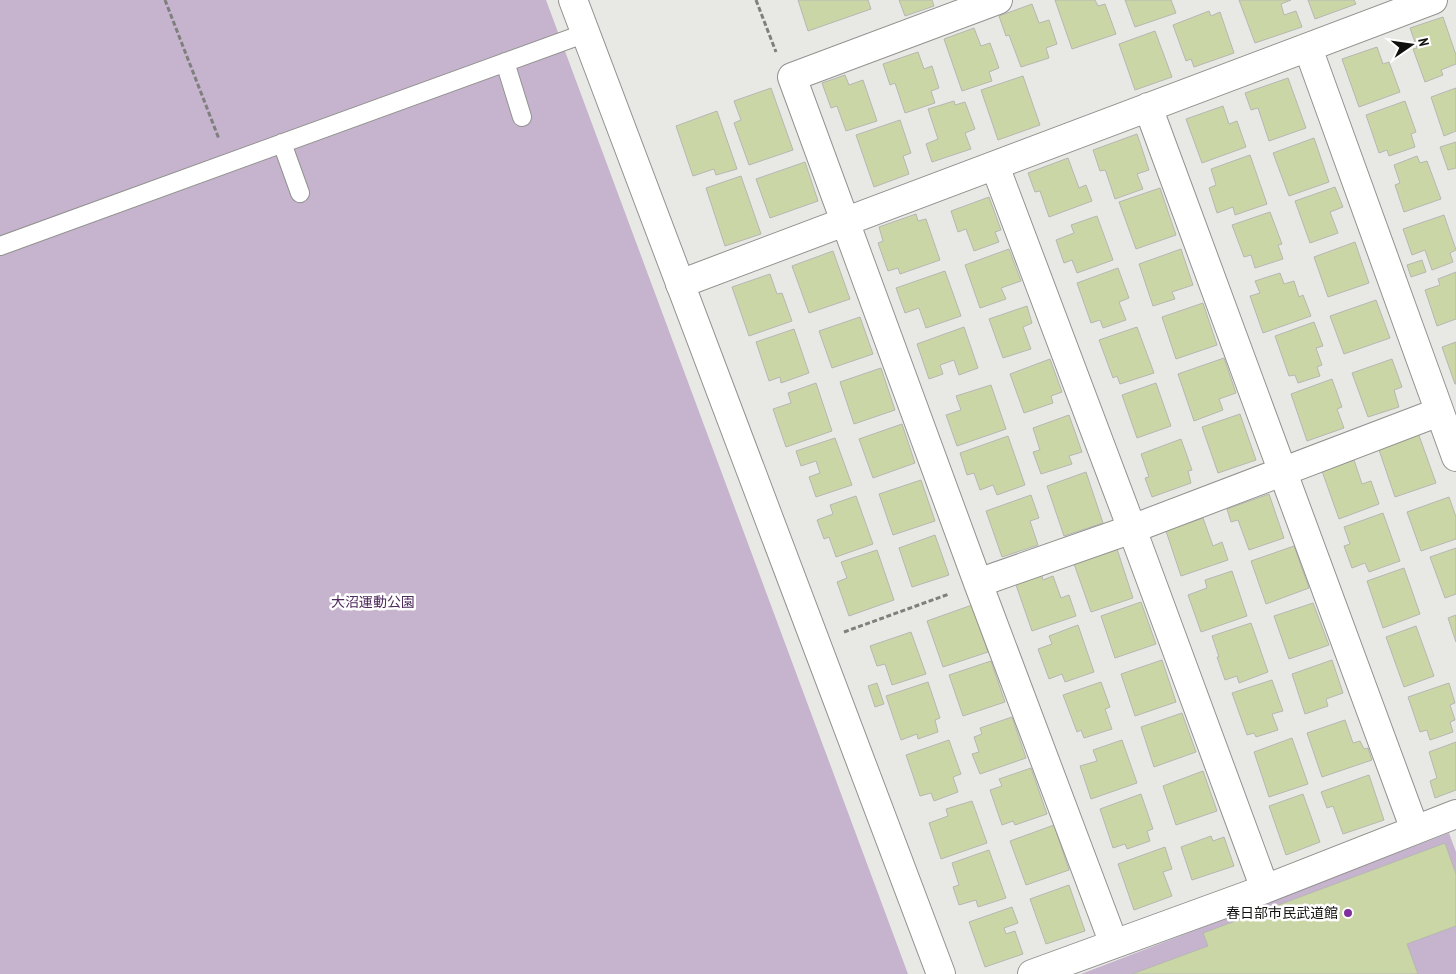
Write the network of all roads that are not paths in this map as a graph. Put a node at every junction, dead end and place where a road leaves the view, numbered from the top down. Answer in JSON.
{"nodes":[{"id":1,"x":998,"y":0,"type":"edge"},
{"id":2,"x":1433,"y":0,"type":"edge"},
{"id":3,"x":579,"y":2,"type":"edge"},
{"id":4,"x":586,"y":33,"type":"junction"},
{"id":5,"x":1308,"y":48,"type":"junction"},
{"id":6,"x":505,"y":62,"type":"junction"},
{"id":7,"x":1148,"y":107,"type":"junction"},
{"id":8,"x":522,"y":117,"type":"dead end"},
{"id":9,"x":282,"y":143,"type":"junction"},
{"id":10,"x":995,"y":166,"type":"junction"},
{"id":11,"x":300,"y":193,"type":"dead end"},
{"id":12,"x":845,"y":222,"type":"junction"},
{"id":13,"x":0,"y":246,"type":"edge"},
{"id":14,"x":680,"y":284,"type":"junction"},
{"id":15,"x":1439,"y":412,"type":"junction"},
{"id":16,"x":1456,"y":458,"type":"edge"},
{"id":17,"x":1283,"y":472,"type":"junction"},
{"id":18,"x":1132,"y":529,"type":"junction"},
{"id":19,"x":978,"y":583,"type":"junction"},
{"id":20,"x":1456,"y":814,"type":"edge"},
{"id":21,"x":1415,"y":830,"type":"junction"},
{"id":22,"x":1265,"y":889,"type":"junction"},
{"id":23,"x":1114,"y":944,"type":"junction"},
{"id":24,"x":941,"y":974,"type":"edge"},
{"id":25,"x":1032,"y":974,"type":"edge"}],
"edges":[{"from":1,"to":12,"type":"street"},
{"from":2,"to":5,"type":"street"},
{"from":3,"to":4,"type":"street"},
{"from":4,"to":6,"type":"lane"},
{"from":4,"to":14,"type":"street"},
{"from":5,"to":7,"type":"street"},
{"from":5,"to":15,"type":"street"},
{"from":6,"to":8,"type":"lane"},
{"from":6,"to":9,"type":"lane"},
{"from":7,"to":10,"type":"street"},
{"from":7,"to":17,"type":"street"},
{"from":9,"to":11,"type":"lane"},
{"from":9,"to":13,"type":"lane"},
{"from":10,"to":12,"type":"street"},
{"from":10,"to":18,"type":"street"},
{"from":12,"to":14,"type":"street"},
{"from":12,"to":19,"type":"street"},
{"from":14,"to":24,"type":"street"},
{"from":15,"to":16,"type":"street"},
{"from":15,"to":17,"type":"street"},
{"from":17,"to":18,"type":"street"},
{"from":17,"to":21,"type":"street"},
{"from":18,"to":19,"type":"street"},
{"from":18,"to":22,"type":"street"},
{"from":19,"to":23,"type":"street"},
{"from":20,"to":21,"type":"street"},
{"from":21,"to":22,"type":"street"},
{"from":22,"to":23,"type":"street"},
{"from":23,"to":25,"type":"street"}]}
